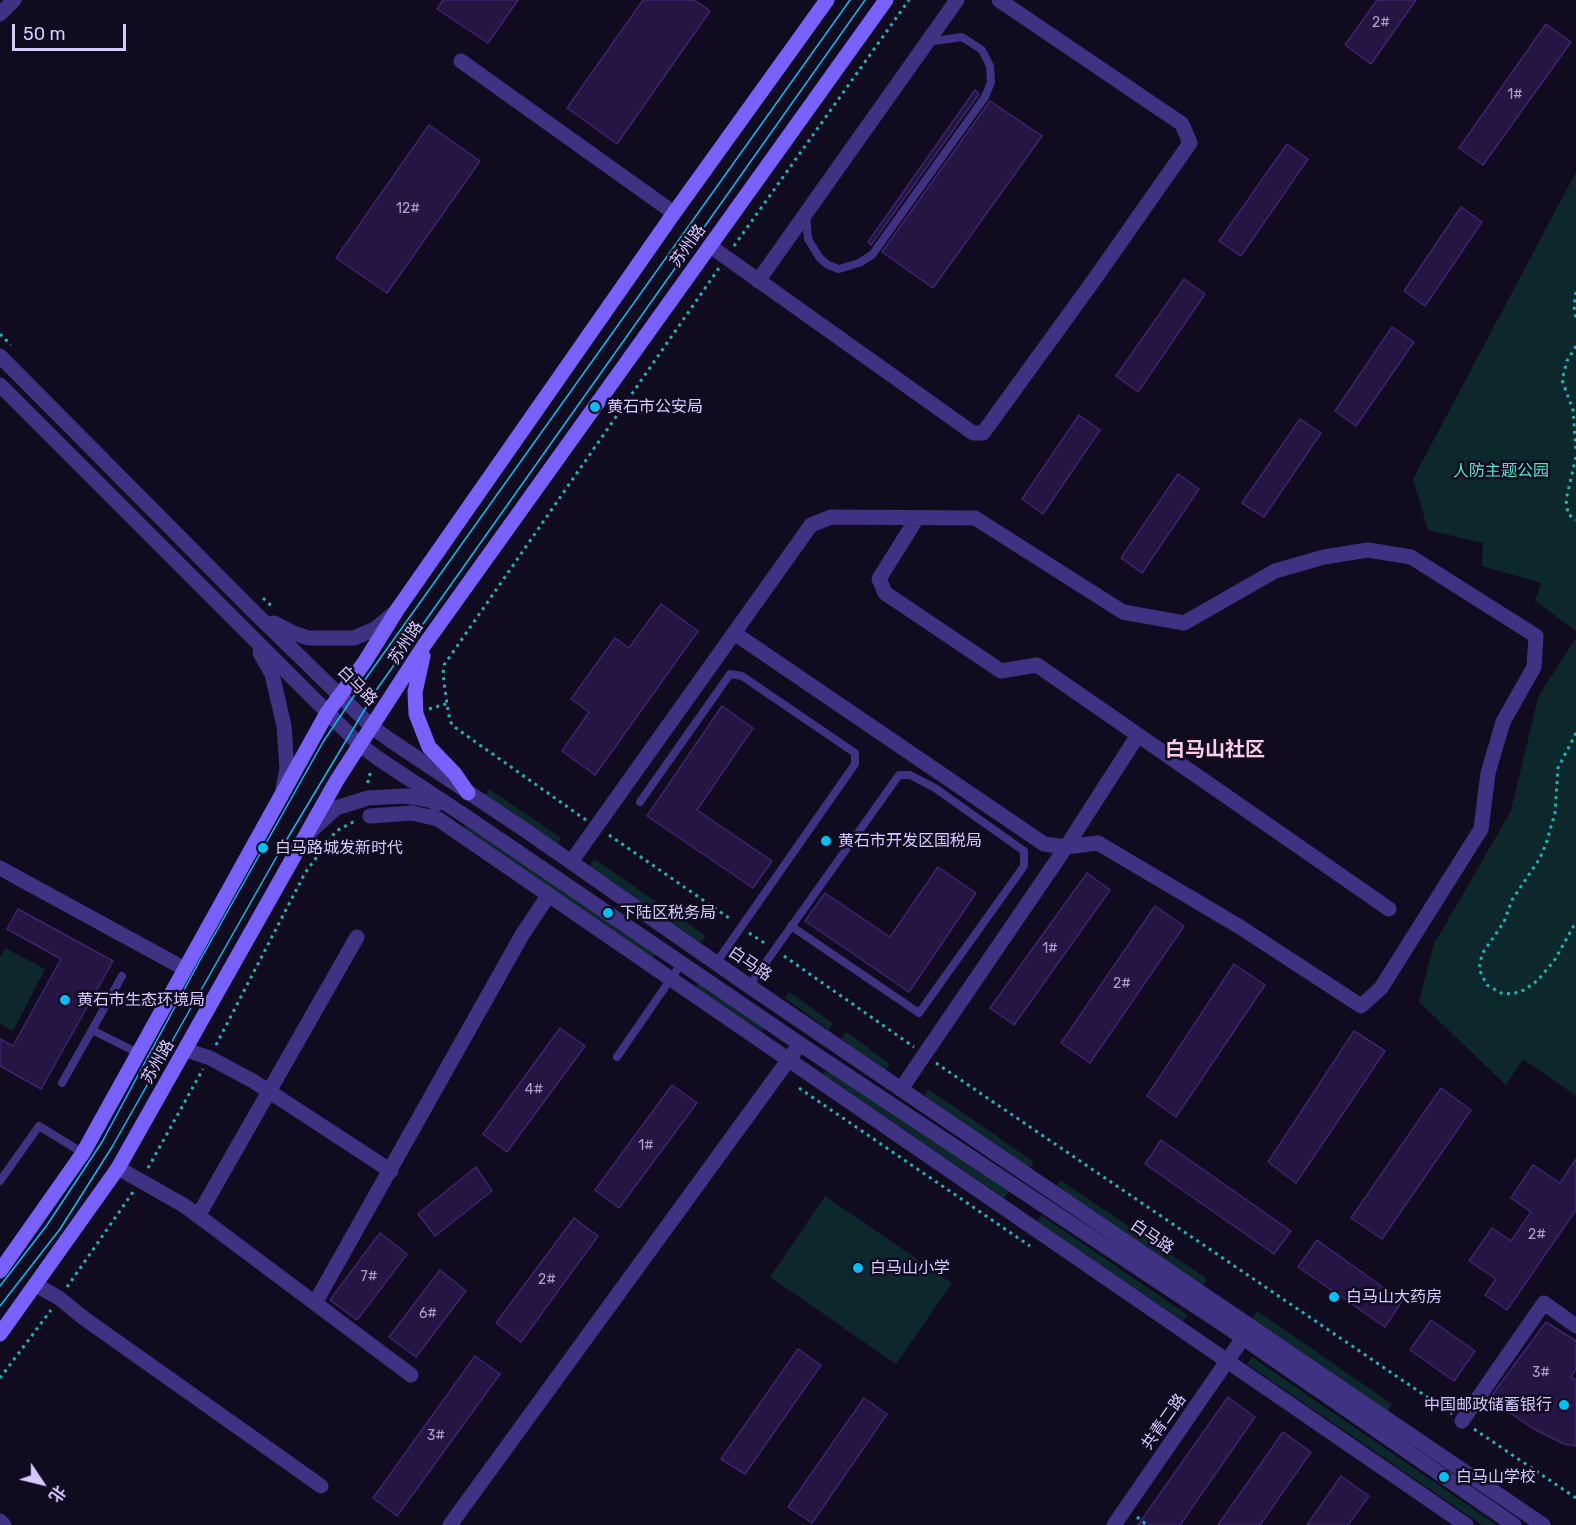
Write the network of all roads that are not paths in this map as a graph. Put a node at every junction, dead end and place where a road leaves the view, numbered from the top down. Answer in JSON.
{"nodes":[{"id":1,"x":14,"y":0,"type":"edge"},
{"id":2,"x":827,"y":0,"type":"edge"},
{"id":3,"x":886,"y":0,"type":"edge"},
{"id":4,"x":957,"y":0,"type":"edge"},
{"id":5,"x":999,"y":0,"type":"edge"},
{"id":6,"x":0,"y":14,"type":"edge"},
{"id":7,"x":927,"y":42,"type":"junction"},
{"id":8,"x":461,"y":62,"type":"dead end"},
{"id":9,"x":674,"y":213,"type":"junction"},
{"id":10,"x":806,"y":213,"type":"junction"},
{"id":11,"x":710,"y":246,"type":"junction"},
{"id":12,"x":758,"y":281,"type":"junction"},
{"id":13,"x":0,"y":356,"type":"edge"},
{"id":14,"x":0,"y":385,"type":"edge"},
{"id":15,"x":916,"y":518,"type":"junction"},
{"id":16,"x":252,"y":610,"type":"junction"},
{"id":17,"x":398,"y":610,"type":"junction"},
{"id":18,"x":238,"y":624,"type":"junction"},
{"id":19,"x":734,"y":633,"type":"junction"},
{"id":20,"x":425,"y":644,"type":"junction"},
{"id":21,"x":341,"y":696,"type":"junction"},
{"id":22,"x":327,"y":713,"type":"junction"},
{"id":23,"x":372,"y":727,"type":"junction"},
{"id":24,"x":1138,"y":735,"type":"junction"},
{"id":25,"x":360,"y":745,"type":"junction"},
{"id":26,"x":468,"y":793,"type":"junction"},
{"id":27,"x":279,"y":802,"type":"junction"},
{"id":28,"x":640,"y":802,"type":"dead end"},
{"id":29,"x":370,"y":816,"type":"road end"},
{"id":30,"x":471,"y":820,"type":"junction"},
{"id":31,"x":307,"y":835,"type":"junction"},
{"id":32,"x":1066,"y":847,"type":"junction"},
{"id":33,"x":571,"y":862,"type":"junction"},
{"id":34,"x":0,"y":868,"type":"edge"},
{"id":35,"x":548,"y":896,"type":"junction"},
{"id":36,"x":1389,"y":909,"type":"dead end"},
{"id":37,"x":791,"y":927,"type":"junction"},
{"id":38,"x":357,"y":937,"type":"dead end"},
{"id":39,"x":716,"y":963,"type":"junction"},
{"id":40,"x":681,"y":964,"type":"junction"},
{"id":41,"x":185,"y":969,"type":"junction"},
{"id":42,"x":122,"y":976,"type":"dead end"},
{"id":43,"x":671,"y":980,"type":"junction"},
{"id":44,"x":749,"y":986,"type":"junction"},
{"id":45,"x":92,"y":1030,"type":"junction"},
{"id":46,"x":800,"y":1044,"type":"junction"},
{"id":47,"x":186,"y":1050,"type":"junction"},
{"id":48,"x":138,"y":1053,"type":"junction"},
{"id":49,"x":617,"y":1057,"type":"dead end"},
{"id":50,"x":788,"y":1060,"type":"junction"},
{"id":51,"x":62,"y":1083,"type":"dead end"},
{"id":52,"x":901,"y":1089,"type":"junction"},
{"id":53,"x":270,"y":1092,"type":"junction"},
{"id":54,"x":83,"y":1153,"type":"junction"},
{"id":55,"x":118,"y":1168,"type":"junction"},
{"id":56,"x":391,"y":1172,"type":"junction"},
{"id":57,"x":0,"y":1181,"type":"edge"},
{"id":58,"x":198,"y":1216,"type":"junction"},
{"id":59,"x":0,"y":1270,"type":"edge"},
{"id":60,"x":36,"y":1285,"type":"junction"},
{"id":61,"x":315,"y":1303,"type":"junction"},
{"id":62,"x":1576,"y":1326,"type":"edge"},
{"id":63,"x":0,"y":1334,"type":"edge"},
{"id":64,"x":1243,"y":1338,"type":"junction"},
{"id":65,"x":1227,"y":1361,"type":"junction"},
{"id":66,"x":411,"y":1375,"type":"dead end"},
{"id":67,"x":1462,"y":1421,"type":"road end"},
{"id":68,"x":321,"y":1486,"type":"dead end"},
{"id":69,"x":0,"y":1521,"type":"edge"},
{"id":70,"x":4,"y":1525,"type":"edge"},
{"id":71,"x":450,"y":1525,"type":"edge"},
{"id":72,"x":1114,"y":1525,"type":"edge"},
{"id":73,"x":1466,"y":1525,"type":"edge"},
{"id":74,"x":1514,"y":1525,"type":"edge"},
{"id":75,"x":1543,"y":1525,"type":"edge"}],
"edges":[{"from":1,"to":6,"type":"street"},
{"from":2,"to":9,"type":"main road","name":"苏州路"},
{"from":3,"to":11,"type":"main road","name":"苏州路"},
{"from":4,"to":7,"type":"street"},
{"from":5,"to":12,"type":"street"},
{"from":7,"to":10,"type":"street"},
{"from":7,"to":10,"type":"lane"},
{"from":8,"to":9,"type":"street"},
{"from":9,"to":17,"type":"main road","name":"苏州路"},
{"from":10,"to":12,"type":"street"},
{"from":11,"to":12,"type":"street"},
{"from":11,"to":20,"type":"main road","name":"苏州路"},
{"from":13,"to":16,"type":"street","name":"白马路"},
{"from":14,"to":18,"type":"street","name":"白马路"},
{"from":15,"to":19,"type":"street"},
{"from":15,"to":24,"type":"street"},
{"from":15,"to":32,"type":"street"},
{"from":16,"to":17,"type":"street"},
{"from":16,"to":21,"type":"street","name":"白马路"},
{"from":17,"to":21,"type":"main road","name":"苏州路"},
{"from":18,"to":22,"type":"street","name":"白马路"},
{"from":18,"to":27,"type":"street"},
{"from":19,"to":32,"type":"street"},
{"from":19,"to":33,"type":"street"},
{"from":20,"to":23,"type":"main road","name":"苏州路"},
{"from":20,"to":26,"type":"main road"},
{"from":21,"to":22,"type":"main road","name":"苏州路"},
{"from":21,"to":23,"type":"street","name":"白马路"},
{"from":22,"to":25,"type":"street","name":"白马路"},
{"from":22,"to":27,"type":"main road","name":"苏州路"},
{"from":23,"to":25,"type":"main road","name":"苏州路"},
{"from":23,"to":26,"type":"street","name":"白马路"},
{"from":24,"to":32,"type":"street"},
{"from":24,"to":36,"type":"street"},
{"from":25,"to":30,"type":"street","name":"白马路"},
{"from":25,"to":31,"type":"main road","name":"苏州路"},
{"from":26,"to":33,"type":"street","name":"白马路"},
{"from":27,"to":41,"type":"main road","name":"苏州路"},
{"from":28,"to":39,"type":"lane"},
{"from":29,"to":35,"type":"street"},
{"from":30,"to":31,"type":"street"},
{"from":30,"to":40,"type":"street","name":"白马路"},
{"from":31,"to":47,"type":"main road","name":"苏州路"},
{"from":32,"to":52,"type":"street"},
{"from":33,"to":39,"type":"street","name":"白马路"},
{"from":34,"to":41,"type":"street"},
{"from":35,"to":43,"type":"street"},
{"from":35,"to":56,"type":"street"},
{"from":37,"to":37,"type":"lane"},
{"from":37,"to":44,"type":"lane"},
{"from":38,"to":53,"type":"street"},
{"from":39,"to":44,"type":"street","name":"白马路"},
{"from":40,"to":43,"type":"lane"},
{"from":40,"to":46,"type":"street","name":"白马路"},
{"from":41,"to":48,"type":"main road","name":"苏州路"},
{"from":42,"to":45,"type":"lane"},
{"from":43,"to":49,"type":"lane"},
{"from":43,"to":50,"type":"street"},
{"from":44,"to":52,"type":"street","name":"白马路"},
{"from":45,"to":48,"type":"lane"},
{"from":45,"to":51,"type":"lane"},
{"from":46,"to":50,"type":"street"},
{"from":46,"to":64,"type":"street","name":"白马路"},
{"from":47,"to":53,"type":"street"},
{"from":47,"to":55,"type":"main road","name":"苏州路"},
{"from":48,"to":54,"type":"main road","name":"苏州路"},
{"from":50,"to":65,"type":"street"},
{"from":50,"to":71,"type":"street"},
{"from":52,"to":75,"type":"street","name":"白马路"},
{"from":53,"to":56,"type":"street"},
{"from":53,"to":58,"type":"street"},
{"from":54,"to":57,"type":"lane"},
{"from":54,"to":59,"type":"main road","name":"苏州路"},
{"from":55,"to":58,"type":"street"},
{"from":55,"to":60,"type":"main road","name":"苏州路"},
{"from":56,"to":61,"type":"street"},
{"from":58,"to":61,"type":"street"},
{"from":60,"to":63,"type":"main road","name":"苏州路"},
{"from":60,"to":68,"type":"street"},
{"from":61,"to":66,"type":"street"},
{"from":62,"to":67,"type":"street"},
{"from":64,"to":65,"type":"street","name":"共青二路"},
{"from":64,"to":74,"type":"street","name":"白马路"},
{"from":65,"to":72,"type":"street","name":"共青二路"},
{"from":65,"to":73,"type":"street"},
{"from":69,"to":70,"type":"street"}]}
